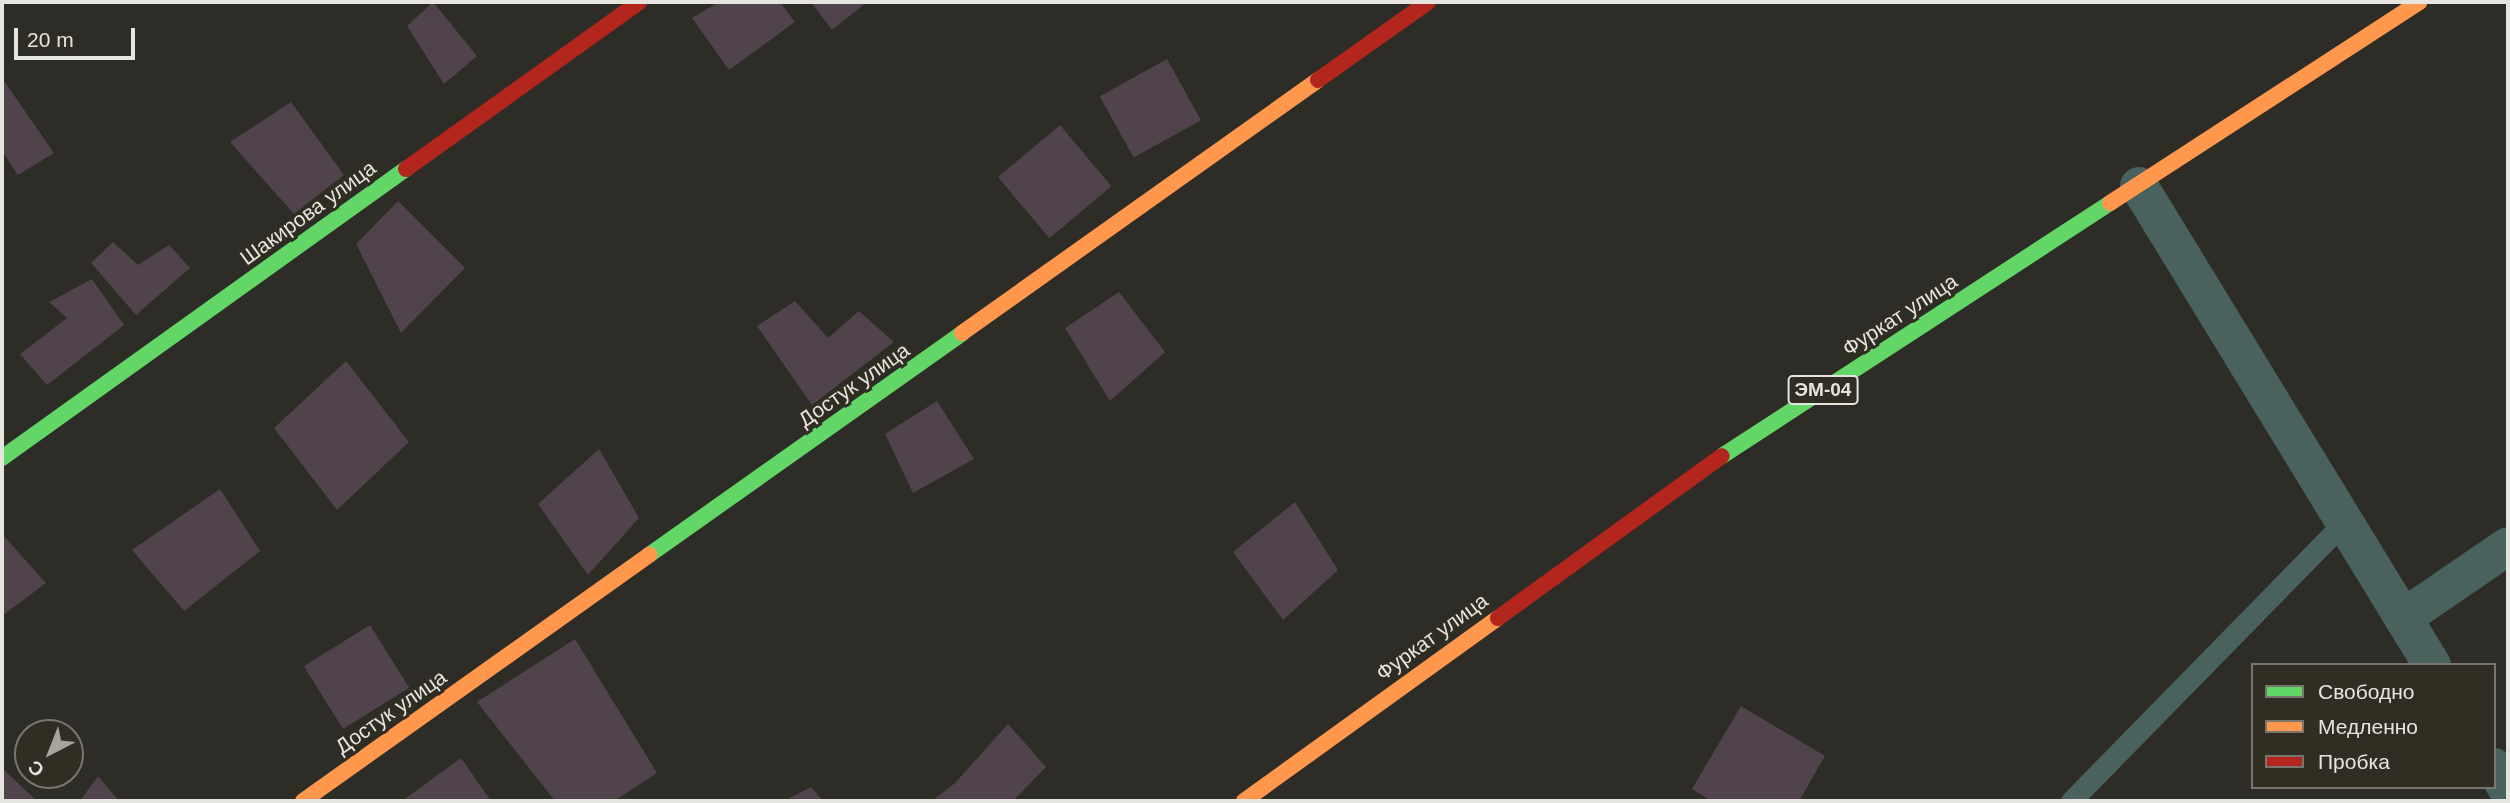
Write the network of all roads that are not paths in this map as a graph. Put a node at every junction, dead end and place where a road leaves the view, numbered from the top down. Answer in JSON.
{"nodes":[{"id":1,"x":639,"y":2,"type":"edge"},
{"id":2,"x":1428,"y":2,"type":"edge"},
{"id":3,"x":2418,"y":2,"type":"edge"},
{"id":4,"x":2139,"y":186,"type":"junction"},
{"id":5,"x":2,"y":458,"type":"edge"},
{"id":6,"x":2344,"y":522,"type":"junction"},
{"id":7,"x":2508,"y":546,"type":"edge"},
{"id":8,"x":2403,"y":618,"type":"junction"},
{"id":9,"x":2431,"y":663,"type":"edge"},
{"id":10,"x":2496,"y":770,"type":"edge"},
{"id":11,"x":2508,"y":790,"type":"edge"},
{"id":12,"x":303,"y":801,"type":"edge"},
{"id":13,"x":1244,"y":801,"type":"edge"},
{"id":14,"x":2071,"y":801,"type":"edge"}],
"edges":[{"from":1,"to":5,"type":"main road","name":"Шакирова улица"},
{"from":2,"to":12,"type":"main road","name":"Достук улица"},
{"from":3,"to":4,"type":"main road","name":"Фуркат улица","number":"ЭМ-04"},
{"from":4,"to":6,"type":"street"},
{"from":4,"to":13,"type":"main road","name":"Фуркат улица","number":"ЭМ-04"},
{"from":6,"to":8,"type":"street"},
{"from":6,"to":14,"type":"lane"},
{"from":7,"to":8,"type":"street"},
{"from":8,"to":9,"type":"street"},
{"from":10,"to":11,"type":"street"}]}
